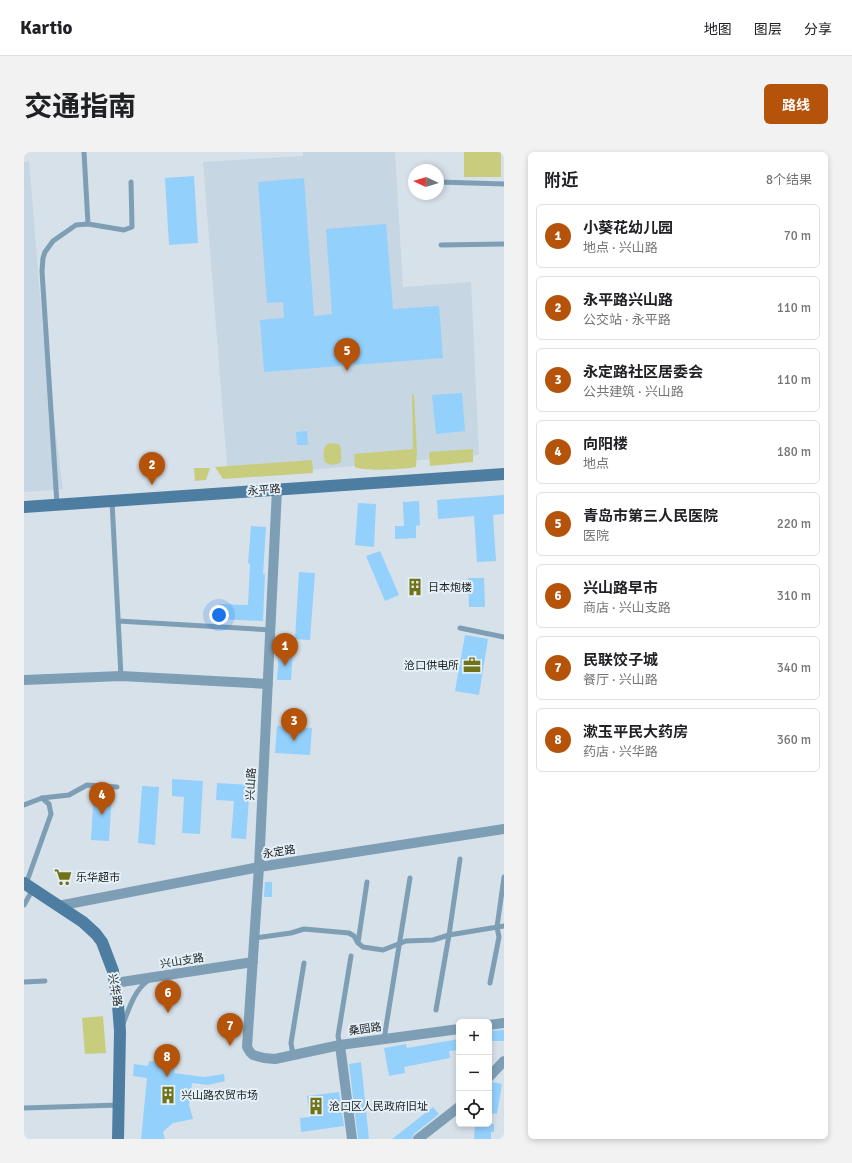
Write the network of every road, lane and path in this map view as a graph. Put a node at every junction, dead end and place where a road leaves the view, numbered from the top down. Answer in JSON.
{"nodes":[{"id":1,"x":84,"y":152,"type":"edge"},
{"id":2,"x":131,"y":182,"type":"dead end"},
{"id":3,"x":444,"y":182,"type":"edge"},
{"id":4,"x":504,"y":184,"type":"edge"},
{"id":5,"x":88,"y":224,"type":"junction"},
{"id":6,"x":504,"y":244,"type":"edge"},
{"id":7,"x":441,"y":245,"type":"dead end"},
{"id":8,"x":504,"y":474,"type":"edge"},
{"id":9,"x":277,"y":489,"type":"junction"},
{"id":10,"x":112,"y":501,"type":"junction"},
{"id":11,"x":58,"y":504,"type":"junction"},
{"id":12,"x":24,"y":507,"type":"edge"},
{"id":13,"x":118,"y":621,"type":"junction"},
{"id":14,"x":460,"y":628,"type":"dead end"},
{"id":15,"x":271,"y":630,"type":"junction"},
{"id":16,"x":504,"y":637,"type":"edge"},
{"id":17,"x":121,"y":676,"type":"junction"},
{"id":18,"x":24,"y":680,"type":"edge"},
{"id":19,"x":268,"y":684,"type":"junction"},
{"id":20,"x":117,"y":787,"type":"dead end"},
{"id":21,"x":42,"y":798,"type":"junction"},
{"id":22,"x":24,"y":804,"type":"edge"},
{"id":23,"x":504,"y":829,"type":"edge"},
{"id":24,"x":460,"y":859,"type":"dead end"},
{"id":25,"x":259,"y":867,"type":"junction"},
{"id":26,"x":504,"y":877,"type":"edge"},
{"id":27,"x":410,"y":878,"type":"dead end"},
{"id":28,"x":367,"y":882,"type":"dead end"},
{"id":29,"x":28,"y":885,"type":"edge"},
{"id":30,"x":24,"y":905,"type":"edge"},
{"id":31,"x":58,"y":906,"type":"junction"},
{"id":32,"x":504,"y":926,"type":"edge"},
{"id":33,"x":497,"y":927,"type":"junction"},
{"id":34,"x":450,"y":935,"type":"junction"},
{"id":35,"x":255,"y":938,"type":"junction"},
{"id":36,"x":358,"y":943,"type":"junction"},
{"id":37,"x":400,"y":944,"type":"junction"},
{"id":38,"x":351,"y":956,"type":"dead end"},
{"id":39,"x":253,"y":962,"type":"junction"},
{"id":40,"x":304,"y":963,"type":"dead end"},
{"id":41,"x":152,"y":978,"type":"junction"},
{"id":42,"x":45,"y":981,"type":"dead end"},
{"id":43,"x":24,"y":982,"type":"edge"},
{"id":44,"x":115,"y":983,"type":"junction"},
{"id":45,"x":490,"y":983,"type":"dead end"},
{"id":46,"x":436,"y":1010,"type":"dead end"},
{"id":47,"x":504,"y":1023,"type":"edge"},
{"id":48,"x":492,"y":1025,"type":"edge"},
{"id":49,"x":456,"y":1029,"type":"edge"},
{"id":50,"x":120,"y":1031,"type":"junction"},
{"id":51,"x":384,"y":1039,"type":"junction"},
{"id":52,"x":340,"y":1045,"type":"junction"},
{"id":53,"x":293,"y":1055,"type":"junction"},
{"id":54,"x":275,"y":1059,"type":"joint"},
{"id":55,"x":504,"y":1061,"type":"edge"},
{"id":56,"x":492,"y":1074,"type":"edge"},
{"id":57,"x":119,"y":1105,"type":"junction"},
{"id":58,"x":24,"y":1108,"type":"edge"},
{"id":59,"x":456,"y":1108,"type":"edge"},
{"id":60,"x":118,"y":1139,"type":"edge"},
{"id":61,"x":352,"y":1139,"type":"edge"},
{"id":62,"x":418,"y":1139,"type":"edge"}],
"edges":[{"from":1,"to":5,"type":"lane"},
{"from":2,"to":5,"type":"lane"},
{"from":3,"to":4,"type":"lane"},
{"from":5,"to":11,"type":"lane"},
{"from":6,"to":7,"type":"lane"},
{"from":8,"to":9,"type":"main road","name":"永平路"},
{"from":9,"to":10,"type":"main road","name":"永平路"},
{"from":9,"to":15,"type":"street","name":"兴山路"},
{"from":10,"to":11,"type":"main road","name":"永平路"},
{"from":10,"to":13,"type":"lane"},
{"from":11,"to":12,"type":"main road","name":"永平路"},
{"from":13,"to":15,"type":"lane"},
{"from":13,"to":17,"type":"lane"},
{"from":14,"to":16,"type":"lane"},
{"from":15,"to":19,"type":"street","name":"兴山路"},
{"from":17,"to":18,"type":"street"},
{"from":17,"to":19,"type":"street"},
{"from":19,"to":25,"type":"street","name":"兴山路"},
{"from":20,"to":21,"type":"lane"},
{"from":21,"to":22,"type":"lane"},
{"from":21,"to":29,"type":"lane"},
{"from":23,"to":25,"type":"street","name":"永定路"},
{"from":24,"to":34,"type":"lane"},
{"from":25,"to":31,"type":"street","name":"永定路"},
{"from":25,"to":35,"type":"street","name":"兴山路"},
{"from":26,"to":33,"type":"lane"},
{"from":27,"to":37,"type":"lane"},
{"from":28,"to":36,"type":"lane"},
{"from":29,"to":30,"type":"lane"},
{"from":29,"to":31,"type":"main road","name":"兴华路"},
{"from":31,"to":44,"type":"main road","name":"兴华路"},
{"from":32,"to":33,"type":"lane"},
{"from":33,"to":34,"type":"lane"},
{"from":33,"to":45,"type":"lane"},
{"from":34,"to":37,"type":"lane"},
{"from":34,"to":46,"type":"lane"},
{"from":35,"to":36,"type":"lane"},
{"from":35,"to":39,"type":"street","name":"兴山路"},
{"from":36,"to":37,"type":"lane"},
{"from":37,"to":51,"type":"lane"},
{"from":38,"to":52,"type":"lane"},
{"from":39,"to":41,"type":"street","name":"兴山支路"},
{"from":39,"to":54,"type":"street","name":"兴山路"},
{"from":40,"to":53,"type":"lane"},
{"from":41,"to":44,"type":"street","name":"兴山支路"},
{"from":41,"to":50,"type":"lane"},
{"from":42,"to":43,"type":"lane"},
{"from":44,"to":50,"type":"main road","name":"兴华路"},
{"from":47,"to":48,"type":"street"},
{"from":49,"to":51,"type":"street","name":"桑园路"},
{"from":50,"to":57,"type":"main road","name":"兴华路"},
{"from":51,"to":52,"type":"street","name":"桑园路"},
{"from":52,"to":53,"type":"street","name":"桑园路"},
{"from":52,"to":61,"type":"street"},
{"from":53,"to":54,"type":"street","name":"桑园路"},
{"from":55,"to":56,"type":"street"},
{"from":57,"to":58,"type":"lane"},
{"from":57,"to":60,"type":"main road","name":"兴华路"},
{"from":59,"to":62,"type":"street"}]}
